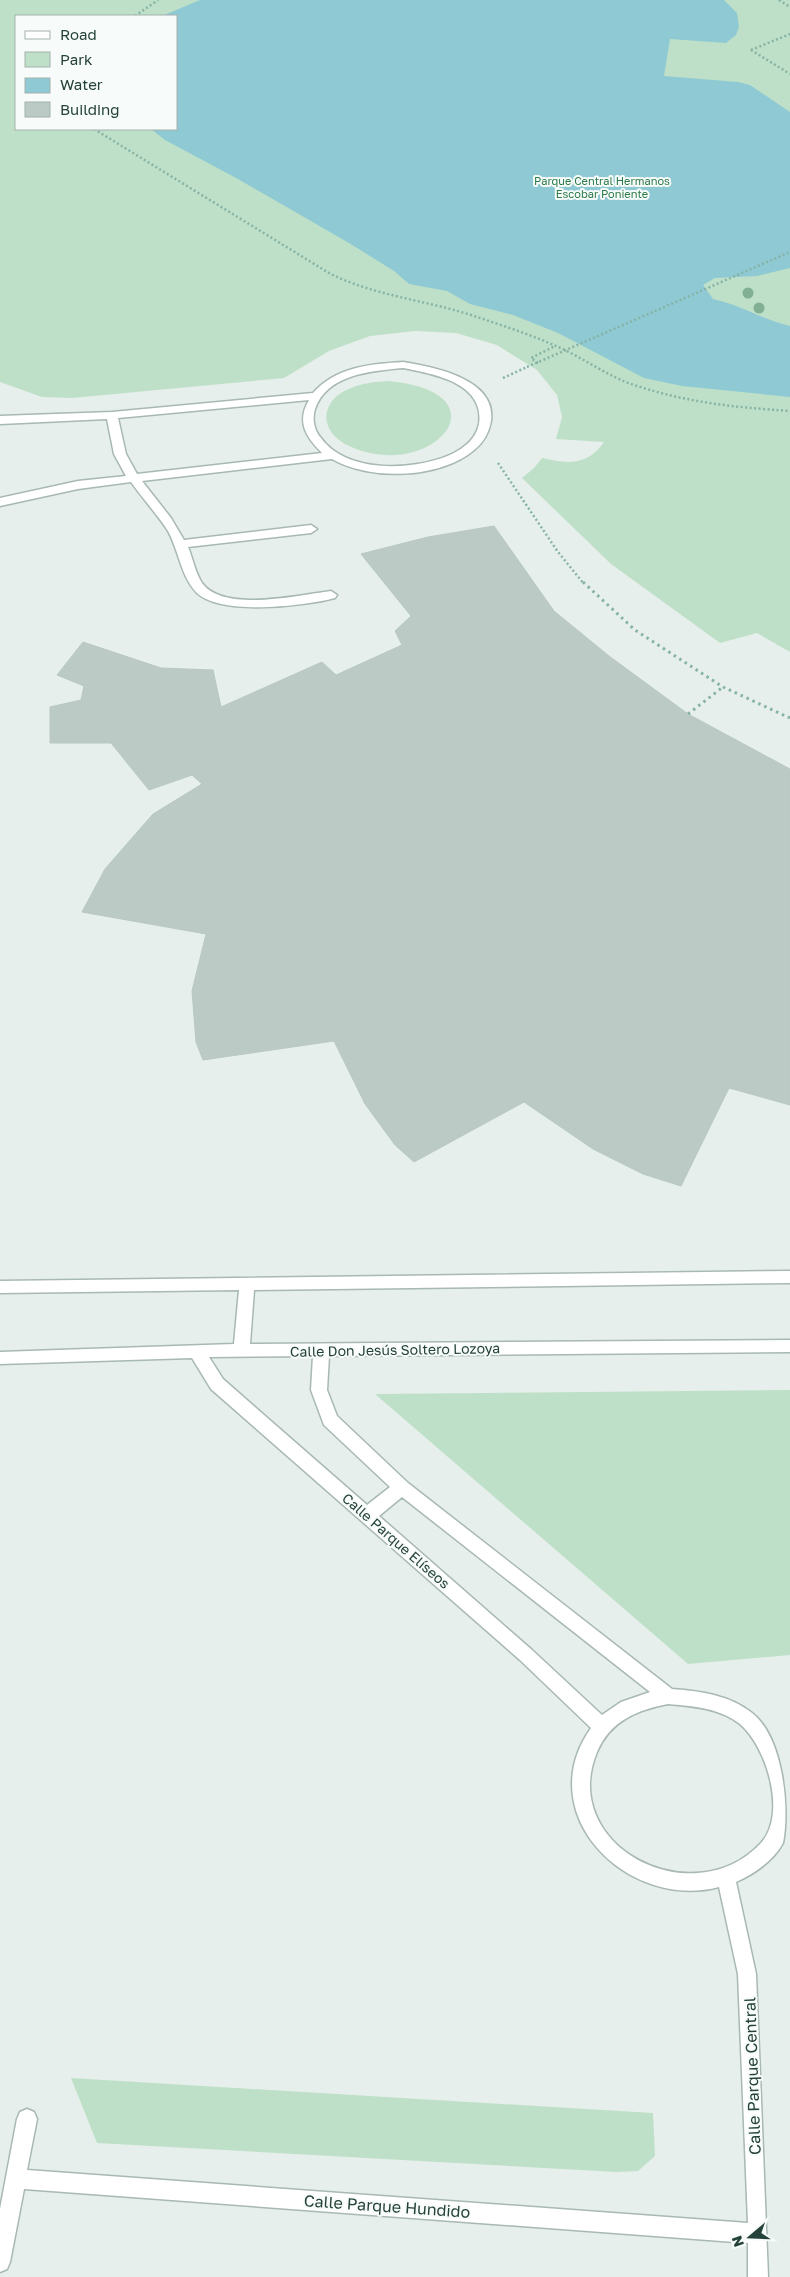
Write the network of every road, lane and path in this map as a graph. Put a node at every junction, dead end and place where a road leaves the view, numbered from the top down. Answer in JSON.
{"nodes":[{"id":1,"x":158,"y":0,"type":"edge"},
{"id":2,"x":779,"y":0,"type":"edge"},
{"id":3,"x":790,"y":7,"type":"edge"},
{"id":4,"x":136,"y":15,"type":"edge"},
{"id":5,"x":790,"y":34,"type":"edge"},
{"id":6,"x":790,"y":74,"type":"edge"},
{"id":7,"x":95,"y":130,"type":"edge"},
{"id":8,"x":790,"y":252,"type":"edge"},
{"id":9,"x":556,"y":346,"type":"junction"},
{"id":10,"x":538,"y":363,"type":"junction"},
{"id":11,"x":528,"y":367,"type":"dead end"},
{"id":12,"x":315,"y":396,"type":"junction"},
{"id":13,"x":790,"y":411,"type":"edge"},
{"id":14,"x":112,"y":415,"type":"junction"},
{"id":15,"x":0,"y":420,"type":"edge"},
{"id":16,"x":480,"y":438,"type":"junction"},
{"id":17,"x":334,"y":455,"type":"junction"},
{"id":18,"x":134,"y":478,"type":"junction"},
{"id":19,"x":0,"y":502,"type":"edge"},
{"id":20,"x":311,"y":529,"type":"dead end"},
{"id":21,"x":181,"y":544,"type":"junction"},
{"id":22,"x":331,"y":595,"type":"dead end"},
{"id":23,"x":723,"y":687,"type":"junction"},
{"id":24,"x":688,"y":714,"type":"dead end"},
{"id":25,"x":790,"y":718,"type":"edge"},
{"id":26,"x":790,"y":1277,"type":"edge"},
{"id":27,"x":247,"y":1284,"type":"junction"},
{"id":28,"x":0,"y":1287,"type":"edge"},
{"id":29,"x":790,"y":1346,"type":"edge"},
{"id":30,"x":196,"y":1351,"type":"junction"},
{"id":31,"x":241,"y":1351,"type":"junction"},
{"id":32,"x":321,"y":1351,"type":"junction"},
{"id":33,"x":0,"y":1358,"type":"edge"},
{"id":34,"x":402,"y":1488,"type":"junction"},
{"id":35,"x":367,"y":1515,"type":"junction"},
{"id":36,"x":668,"y":1696,"type":"junction"},
{"id":37,"x":602,"y":1726,"type":"junction"},
{"id":38,"x":787,"y":1817,"type":"edge"},
{"id":39,"x":726,"y":1878,"type":"junction"},
{"id":40,"x":27,"y":2119,"type":"dead end"},
{"id":41,"x":17,"y":2178,"type":"junction"},
{"id":42,"x":758,"y":2234,"type":"junction"},
{"id":43,"x":0,"y":2262,"type":"edge"},
{"id":44,"x":758,"y":2277,"type":"edge"}],
"edges":[{"from":1,"to":4,"type":"path"},
{"from":2,"to":3,"type":"path"},
{"from":5,"to":6,"type":"path"},
{"from":7,"to":9,"type":"path"},
{"from":8,"to":10,"type":"path","bridge":true},
{"from":9,"to":10,"type":"path"},
{"from":9,"to":13,"type":"path"},
{"from":10,"to":11,"type":"path","bridge":true},
{"from":12,"to":14,"type":"street"},
{"from":12,"to":16,"type":"street"},
{"from":12,"to":17,"type":"street"},
{"from":14,"to":15,"type":"street"},
{"from":14,"to":18,"type":"street"},
{"from":16,"to":17,"type":"street"},
{"from":16,"to":23,"type":"path"},
{"from":17,"to":18,"type":"street"},
{"from":18,"to":19,"type":"street"},
{"from":18,"to":21,"type":"street"},
{"from":20,"to":21,"type":"street"},
{"from":21,"to":22,"type":"street"},
{"from":23,"to":24,"type":"path"},
{"from":23,"to":25,"type":"path"},
{"from":26,"to":27,"type":"street"},
{"from":27,"to":28,"type":"street"},
{"from":27,"to":31,"type":"street"},
{"from":29,"to":32,"type":"street","name":"Calle Don Jesús Soltero Lozoya"},
{"from":30,"to":31,"type":"street","name":"Calle Don Jesús Soltero Lozoya"},
{"from":30,"to":33,"type":"street","name":"Calle Don Jesús Soltero Lozoya"},
{"from":30,"to":35,"type":"street","name":"Calle Parque Elíseos"},
{"from":31,"to":32,"type":"street","name":"Calle Don Jesús Soltero Lozoya"},
{"from":32,"to":34,"type":"street"},
{"from":34,"to":35,"type":"street"},
{"from":34,"to":36,"type":"street"},
{"from":35,"to":37,"type":"street","name":"Calle Parque Elíseos"},
{"from":36,"to":37,"type":"street"},
{"from":36,"to":38,"type":"street"},
{"from":37,"to":39,"type":"street"},
{"from":38,"to":39,"type":"street"},
{"from":39,"to":42,"type":"street","name":"Calle Parque Central"},
{"from":40,"to":41,"type":"street"},
{"from":41,"to":42,"type":"street","name":"Calle Parque Hundido"},
{"from":41,"to":43,"type":"street"},
{"from":42,"to":44,"type":"street","name":"Calle Parque Central"}]}
